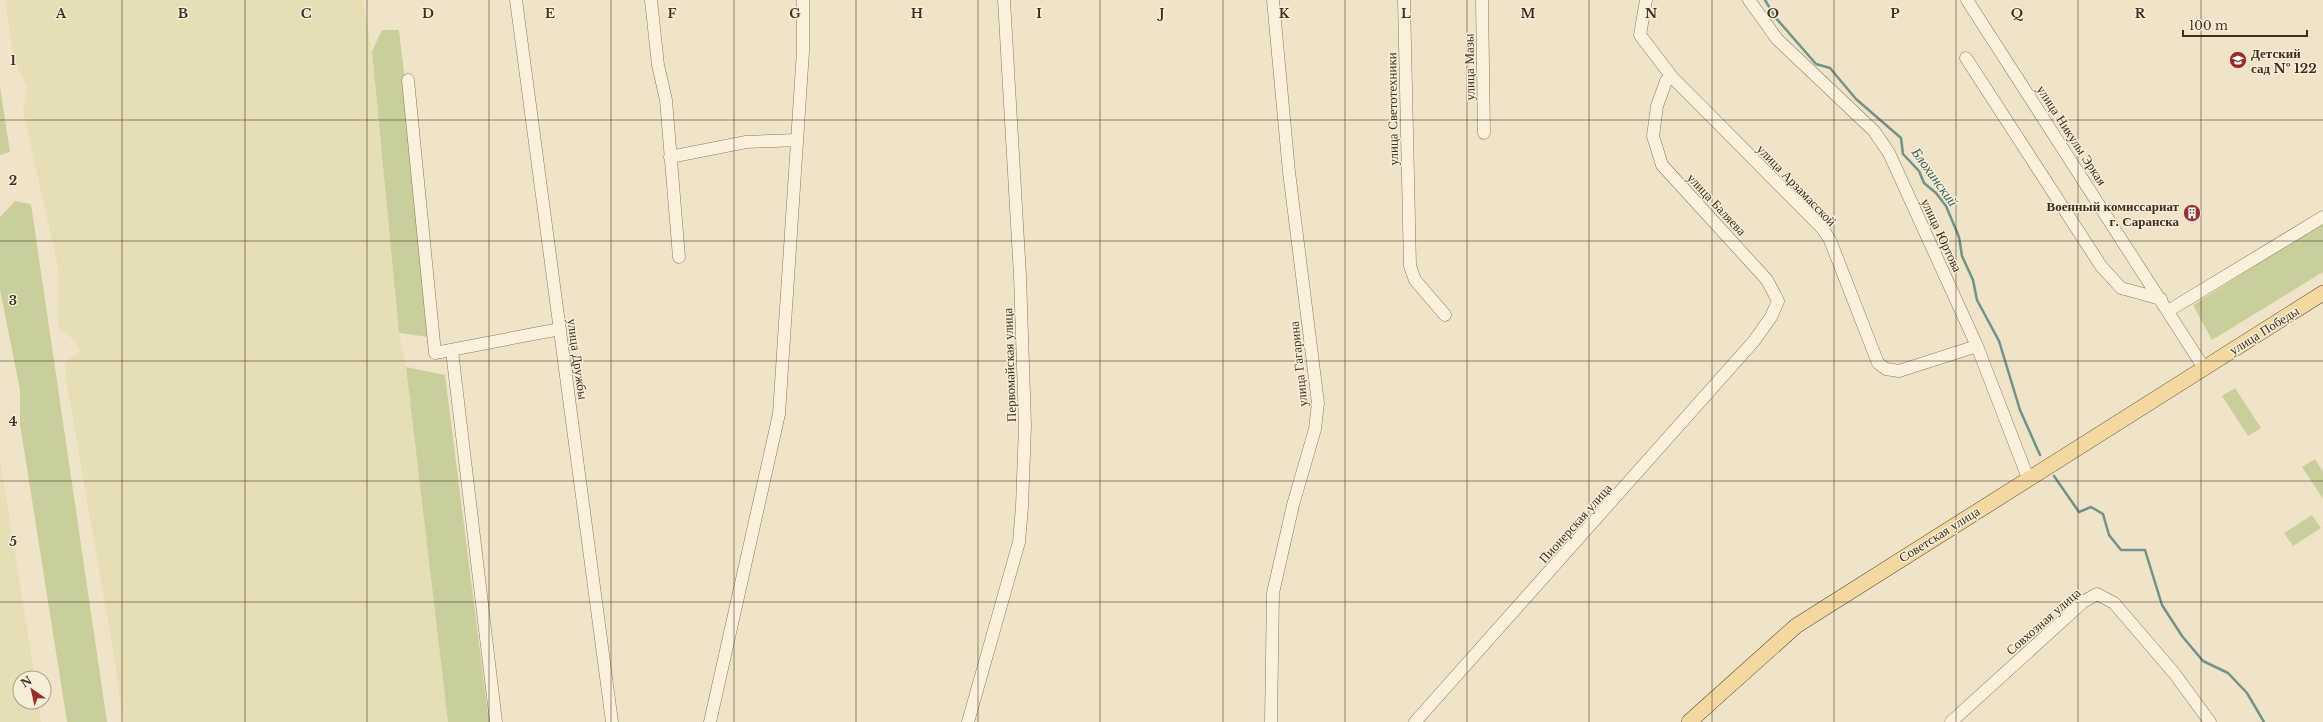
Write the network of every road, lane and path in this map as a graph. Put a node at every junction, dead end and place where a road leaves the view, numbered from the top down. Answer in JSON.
{"nodes":[{"id":1,"x":516,"y":0,"type":"edge"},
{"id":2,"x":651,"y":0,"type":"edge"},
{"id":3,"x":803,"y":0,"type":"edge"},
{"id":4,"x":1004,"y":0,"type":"edge"},
{"id":5,"x":1273,"y":0,"type":"edge"},
{"id":6,"x":1404,"y":0,"type":"edge"},
{"id":7,"x":1482,"y":0,"type":"edge"},
{"id":8,"x":1646,"y":0,"type":"edge"},
{"id":9,"x":1749,"y":0,"type":"edge"},
{"id":10,"x":1967,"y":0,"type":"edge"},
{"id":11,"x":1966,"y":58,"type":"dead end"},
{"id":12,"x":1672,"y":77,"type":"junction"},
{"id":13,"x":408,"y":80,"type":"dead end"},
{"id":14,"x":1484,"y":133,"type":"dead end"},
{"id":15,"x":797,"y":140,"type":"junction"},
{"id":16,"x":670,"y":157,"type":"junction"},
{"id":17,"x":2323,"y":217,"type":"edge"},
{"id":18,"x":679,"y":257,"type":"dead end"},
{"id":19,"x":2323,"y":292,"type":"edge"},
{"id":20,"x":2161,"y":300,"type":"junction"},
{"id":21,"x":2168,"y":311,"type":"junction"},
{"id":22,"x":1445,"y":315,"type":"dead end"},
{"id":23,"x":560,"y":329,"type":"junction"},
{"id":24,"x":1754,"y":341,"type":"joint"},
{"id":25,"x":1977,"y":346,"type":"junction"},
{"id":26,"x":452,"y":351,"type":"junction"},
{"id":27,"x":2204,"y":368,"type":"junction"},
{"id":28,"x":2028,"y":478,"type":"junction"},
{"id":29,"x":496,"y":722,"type":"edge"},
{"id":30,"x":612,"y":722,"type":"edge"},
{"id":31,"x":710,"y":722,"type":"edge"},
{"id":32,"x":968,"y":722,"type":"edge"},
{"id":33,"x":1270,"y":722,"type":"edge"},
{"id":34,"x":1415,"y":722,"type":"edge"},
{"id":35,"x":1689,"y":722,"type":"edge"},
{"id":36,"x":1951,"y":722,"type":"edge"},
{"id":37,"x":2210,"y":722,"type":"edge"}],
"edges":[{"from":1,"to":23,"type":"street","name":"улица Дружбы"},
{"from":2,"to":16,"type":"street"},
{"from":3,"to":15,"type":"street"},
{"from":4,"to":32,"type":"street","name":"Первомайская улица"},
{"from":5,"to":33,"type":"street","name":"улица Гагарина"},
{"from":6,"to":22,"type":"street","name":"улица Светотехники"},
{"from":7,"to":14,"type":"street","name":"улица Мазы"},
{"from":8,"to":12,"type":"street","name":"улица Арзамасской"},
{"from":9,"to":25,"type":"street","name":"улица Юртова"},
{"from":10,"to":20,"type":"street","name":"улица Никулы Эркая"},
{"from":11,"to":20,"type":"street"},
{"from":12,"to":24,"type":"street","name":"улица Баляева"},
{"from":12,"to":25,"type":"street","name":"улица Арзамасской"},
{"from":13,"to":26,"type":"street"},
{"from":15,"to":16,"type":"street"},
{"from":15,"to":31,"type":"street"},
{"from":16,"to":18,"type":"street"},
{"from":17,"to":21,"type":"street"},
{"from":19,"to":27,"type":"main road","name":"улица Победы"},
{"from":20,"to":21,"type":"street","name":"улица Никулы Эркая"},
{"from":21,"to":27,"type":"street","name":"улица Никулы Эркая"},
{"from":23,"to":26,"type":"street"},
{"from":23,"to":30,"type":"street","name":"улица Дружбы"},
{"from":24,"to":34,"type":"street","name":"Пионерская улица"},
{"from":25,"to":28,"type":"street","name":"улица Юртова"},
{"from":26,"to":29,"type":"street"},
{"from":27,"to":28,"type":"main road","name":"Советская улица"},
{"from":28,"to":35,"type":"main road","name":"Советская улица"},
{"from":36,"to":37,"type":"street","name":"Совхозная улица"}]}
